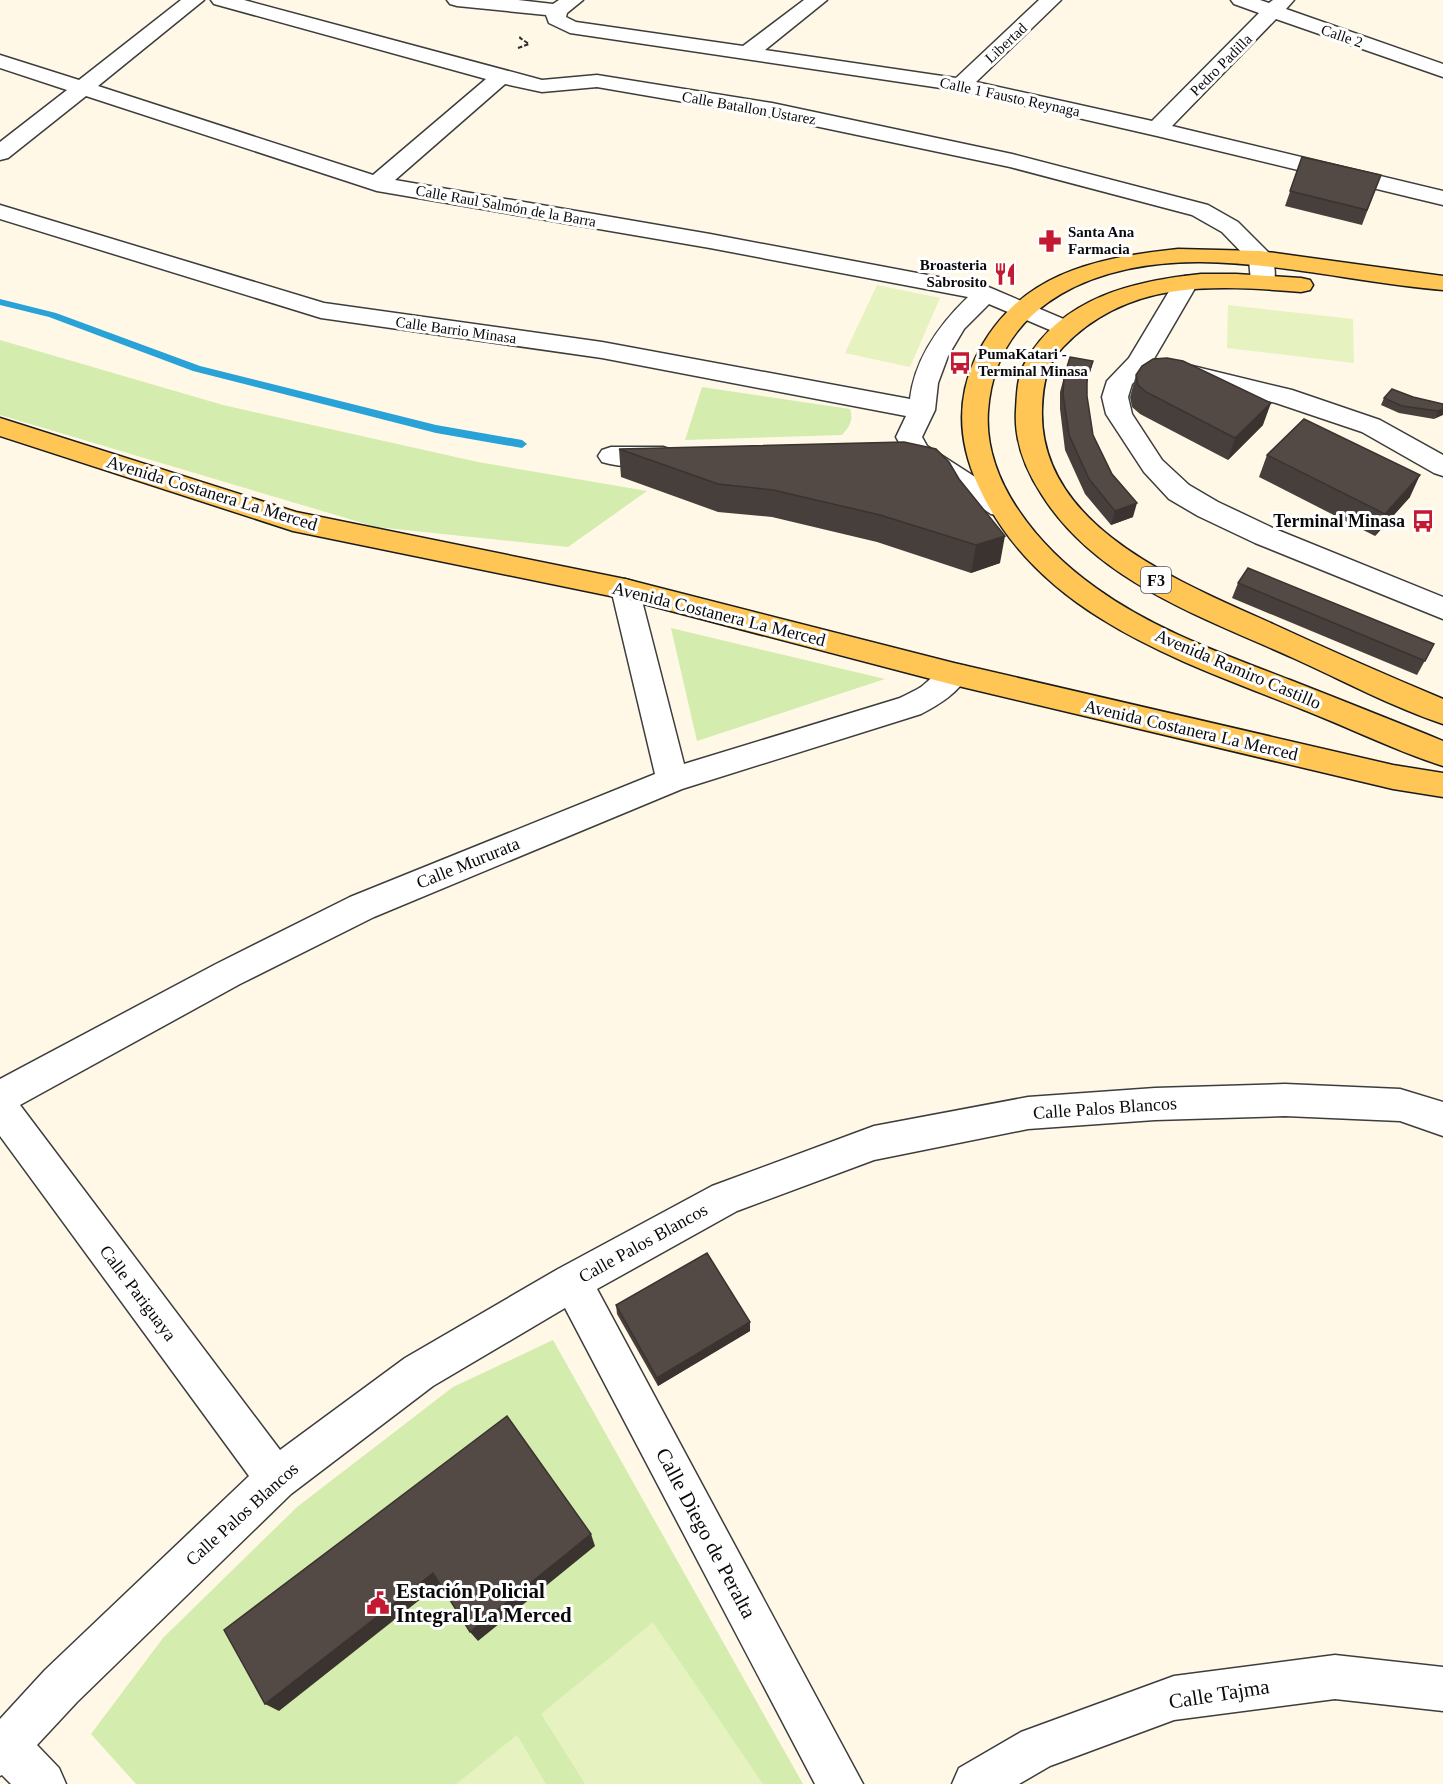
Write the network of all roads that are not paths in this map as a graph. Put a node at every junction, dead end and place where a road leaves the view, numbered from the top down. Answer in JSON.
{"nodes":[{"id":1,"x":194,"y":0,"type":"edge"},
{"id":2,"x":221,"y":0,"type":"edge"},
{"id":3,"x":457,"y":0,"type":"edge"},
{"id":4,"x":817,"y":0,"type":"edge"},
{"id":5,"x":1051,"y":0,"type":"edge"},
{"id":6,"x":1241,"y":0,"type":"edge"},
{"id":7,"x":1279,"y":6,"type":"edge"},
{"id":8,"x":567,"y":13,"type":"edge"},
{"id":9,"x":748,"y":53,"type":"junction"},
{"id":10,"x":0,"y":61,"type":"edge"},
{"id":11,"x":1443,"y":71,"type":"edge"},
{"id":12,"x":501,"y":77,"type":"junction"},
{"id":13,"x":960,"y":86,"type":"junction"},
{"id":14,"x":84,"y":88,"type":"junction"},
{"id":15,"x":1157,"y":129,"type":"junction"},
{"id":16,"x":0,"y":153,"type":"edge"},
{"id":17,"x":377,"y":184,"type":"junction"},
{"id":18,"x":1443,"y":198,"type":"edge"},
{"id":19,"x":0,"y":212,"type":"edge"},
{"id":20,"x":1172,"y":257,"type":"junction"},
{"id":21,"x":1262,"y":270,"type":"junction"},
{"id":22,"x":1186,"y":283,"type":"junction"},
{"id":23,"x":1443,"y":283,"type":"edge"},
{"id":24,"x":986,"y":293,"type":"junction"},
{"id":25,"x":1443,"y":301,"type":"edge"},
{"id":26,"x":1022,"y":308,"type":"junction"},
{"id":27,"x":1064,"y":328,"type":"junction"},
{"id":28,"x":1139,"y":363,"type":"junction"},
{"id":29,"x":922,"y":410,"type":"junction"},
{"id":30,"x":0,"y":427,"type":"edge"},
{"id":31,"x":693,"y":455,"type":"edge"},
{"id":32,"x":611,"y":456,"type":"dead end"},
{"id":33,"x":1443,"y":467,"type":"edge"},
{"id":34,"x":1001,"y":507,"type":"junction"},
{"id":35,"x":625,"y":589,"type":"junction"},
{"id":36,"x":1443,"y":609,"type":"edge"},
{"id":37,"x":954,"y":674,"type":"junction"},
{"id":38,"x":1443,"y":712,"type":"edge"},
{"id":39,"x":1443,"y":723,"type":"edge"},
{"id":40,"x":1372,"y":724,"type":"junction"},
{"id":41,"x":1443,"y":754,"type":"edge"},
{"id":42,"x":672,"y":780,"type":"junction"},
{"id":43,"x":1443,"y":785,"type":"edge"},
{"id":44,"x":0,"y":1097,"type":"edge"},
{"id":45,"x":0,"y":1107,"type":"edge"},
{"id":46,"x":1443,"y":1119,"type":"edge"},
{"id":47,"x":572,"y":1282,"type":"junction"},
{"id":48,"x":276,"y":1479,"type":"junction"},
{"id":49,"x":1443,"y":1689,"type":"edge"},
{"id":50,"x":3,"y":1750,"type":"edge"},
{"id":51,"x":43,"y":1784,"type":"edge"},
{"id":52,"x":840,"y":1784,"type":"edge"},
{"id":53,"x":975,"y":1784,"type":"edge"}],
"edges":[{"from":1,"to":14,"type":"street"},
{"from":2,"to":12,"type":"street","name":"Calle Batallon Ustarez"},
{"from":3,"to":8,"type":"street","name":"Calle 1 Fausto Reynaga"},
{"from":4,"to":9,"type":"street"},
{"from":5,"to":13,"type":"street","name":"Libertad"},
{"from":6,"to":7,"type":"street","name":"Calle 2"},
{"from":7,"to":11,"type":"street","name":"Calle 2"},
{"from":7,"to":15,"type":"street","name":"Pedro Padilla"},
{"from":8,"to":9,"type":"street","name":"Calle 1 Fausto Reynaga"},
{"from":9,"to":13,"type":"street","name":"Calle 1 Fausto Reynaga"},
{"from":10,"to":14,"type":"street","name":"Calle Raul Salmón de la Barra"},
{"from":12,"to":17,"type":"street"},
{"from":12,"to":21,"type":"street","name":"Calle Batallon Ustarez"},
{"from":13,"to":15,"type":"street","name":"Calle 1 Fausto Reynaga"},
{"from":14,"to":16,"type":"street"},
{"from":14,"to":17,"type":"street","name":"Calle Raul Salmón de la Barra"},
{"from":15,"to":18,"type":"street","name":"Calle 1 Fausto Reynaga"},
{"from":17,"to":24,"type":"street","name":"Calle Raul Salmón de la Barra"},
{"from":19,"to":29,"type":"street","name":"Calle Barrio Minasa"},
{"from":20,"to":21,"type":"main road","name":"Avenida Ramiro Castillo","number":"F3"},
{"from":20,"to":22,"type":"main road"},
{"from":20,"to":26,"type":"main road","name":"Avenida Ramiro Castillo","number":"F3"},
{"from":21,"to":22,"type":"main road","name":"Avenida Ramiro Castillo","number":"F3"},
{"from":21,"to":23,"type":"main road","name":"Avenida Ramiro Castillo","number":"F3"},
{"from":21,"to":25,"type":"main road","name":"Avenida Ramiro Castillo","number":"F3"},
{"from":22,"to":27,"type":"main road","name":"Avenida Ramiro Castillo","number":"F3"},
{"from":22,"to":28,"type":"street"},
{"from":24,"to":26,"type":"street","name":"Calle Raul Salmón de la Barra"},
{"from":24,"to":29,"type":"street"},
{"from":26,"to":27,"type":"street","name":"Calle Raul Salmón de la Barra"},
{"from":26,"to":34,"type":"main road","name":"Avenida Ramiro Castillo","number":"F3"},
{"from":27,"to":38,"type":"main road","name":"Avenida Ramiro Castillo","number":"F3"},
{"from":28,"to":33,"type":"street"},
{"from":28,"to":36,"type":"street"},
{"from":29,"to":34,"type":"street"},
{"from":30,"to":35,"type":"main road","name":"Avenida Costanera La Merced"},
{"from":31,"to":32,"type":"street"},
{"from":34,"to":40,"type":"main road","name":"Avenida Ramiro Castillo","number":"F3"},
{"from":35,"to":37,"type":"main road","name":"Avenida Costanera La Merced"},
{"from":35,"to":42,"type":"street"},
{"from":37,"to":42,"type":"street","name":"Calle Mururata"},
{"from":37,"to":43,"type":"main road","name":"Avenida Costanera La Merced"},
{"from":39,"to":40,"type":"main road"},
{"from":40,"to":41,"type":"main road","name":"Avenida Ramiro Castillo","number":"F3"},
{"from":42,"to":44,"type":"street","name":"Calle Mururata"},
{"from":45,"to":48,"type":"street","name":"Calle Pariguaya"},
{"from":46,"to":47,"type":"street","name":"Calle Palos Blancos"},
{"from":47,"to":48,"type":"street","name":"Calle Palos Blancos"},
{"from":47,"to":52,"type":"street","name":"Calle Diego de Peralta"},
{"from":48,"to":50,"type":"street","name":"Calle Palos Blancos"},
{"from":49,"to":53,"type":"street","name":"Calle Tajma"},
{"from":50,"to":51,"type":"street"}]}
